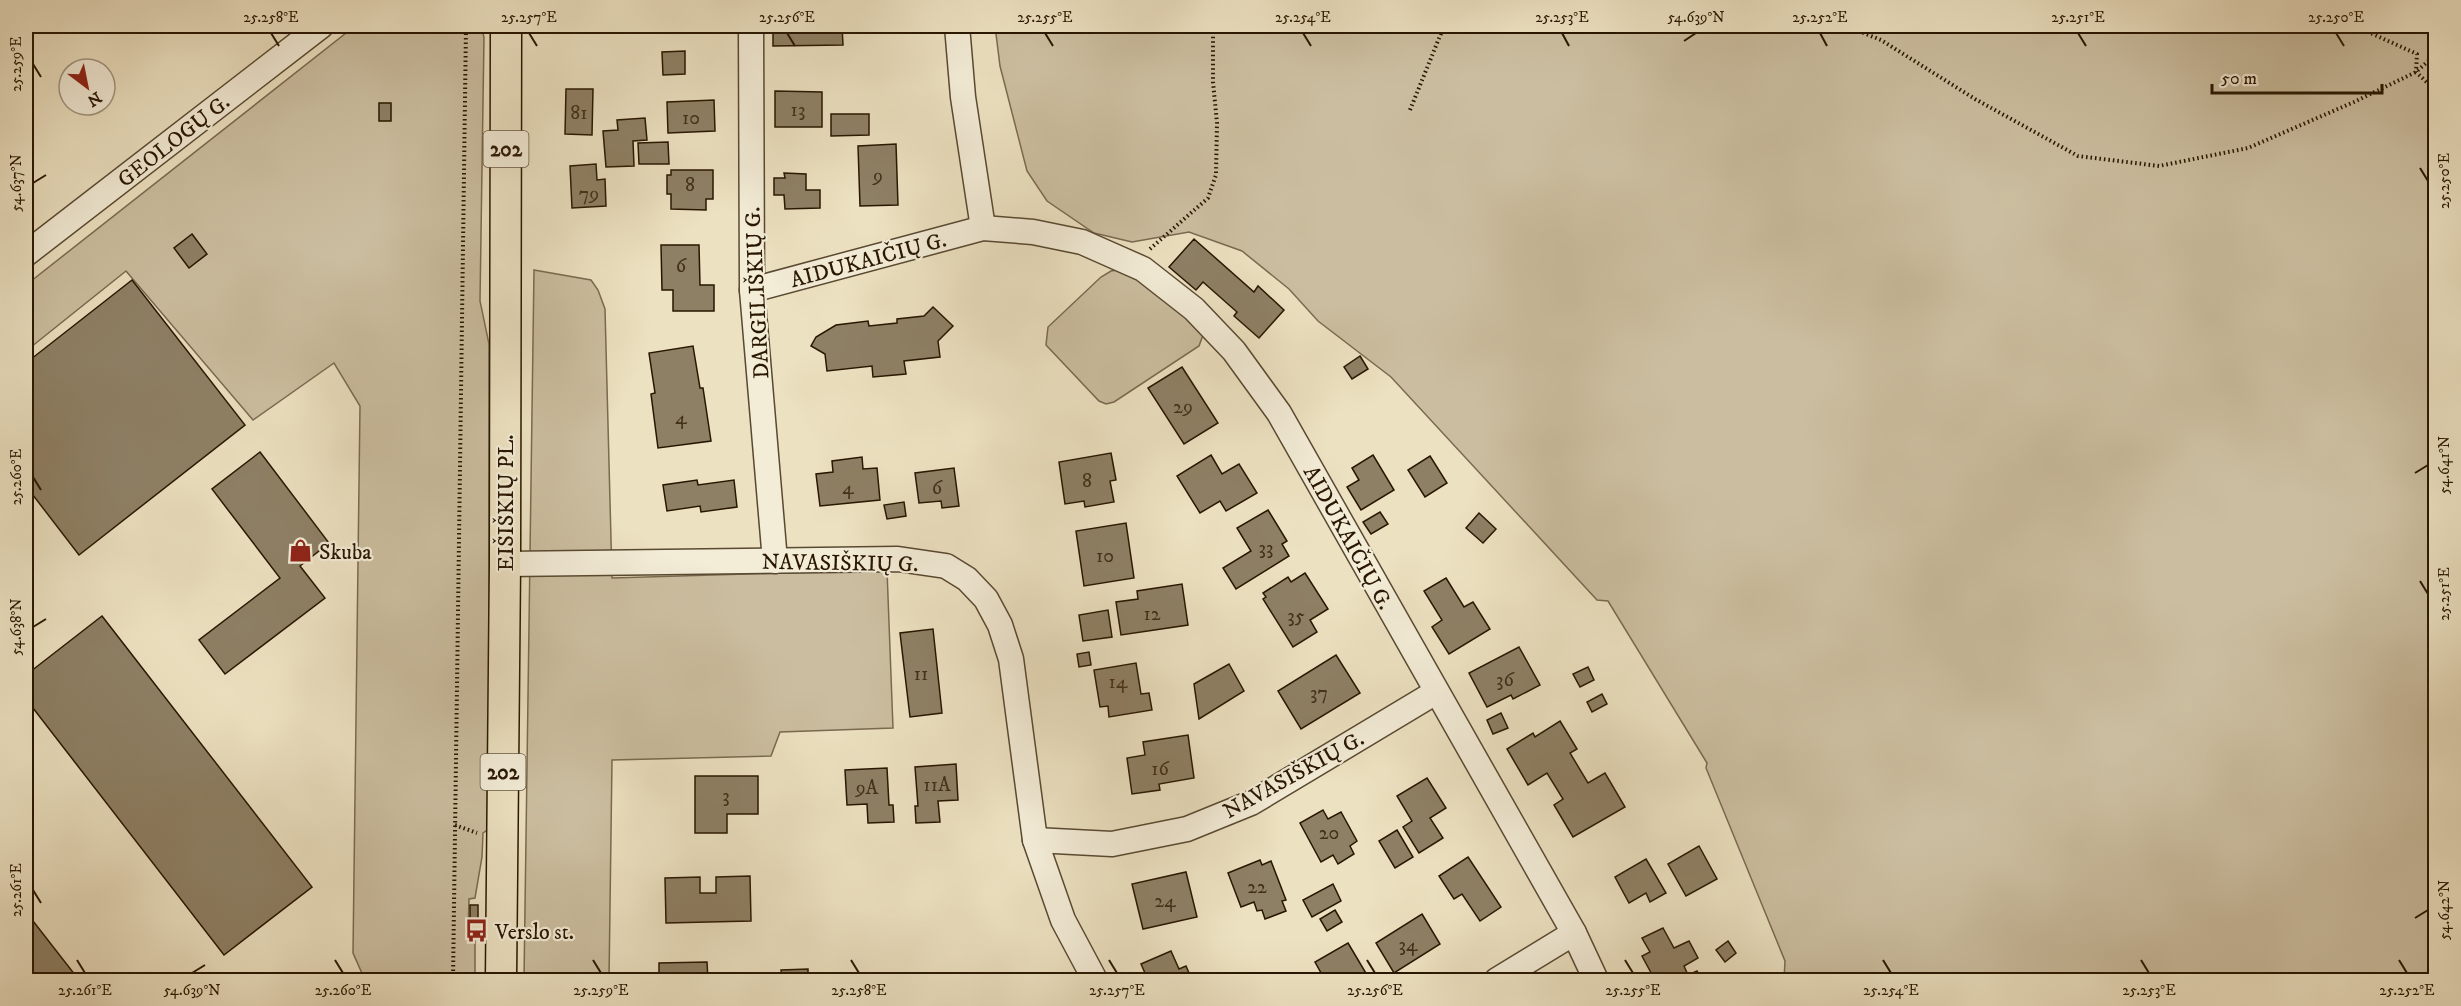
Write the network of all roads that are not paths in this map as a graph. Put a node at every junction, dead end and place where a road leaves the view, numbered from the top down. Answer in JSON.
{"nodes":[{"id":1,"x":321,"y":26,"type":"edge"},
{"id":2,"x":506,"y":26,"type":"edge"},
{"id":3,"x":751,"y":26,"type":"edge"},
{"id":4,"x":957,"y":26,"type":"edge"},
{"id":5,"x":983,"y":228,"type":"junction"},
{"id":6,"x":26,"y":254,"type":"edge"},
{"id":7,"x":752,"y":290,"type":"junction"},
{"id":8,"x":775,"y":561,"type":"junction"},
{"id":9,"x":505,"y":564,"type":"junction"},
{"id":10,"x":1436,"y":692,"type":"junction"},
{"id":11,"x":1035,"y":840,"type":"junction"},
{"id":12,"x":1574,"y":933,"type":"junction"},
{"id":13,"x":501,"y":981,"type":"edge"},
{"id":14,"x":1095,"y":981,"type":"edge"},
{"id":15,"x":1497,"y":981,"type":"edge"},
{"id":16,"x":1596,"y":981,"type":"edge"}],
"edges":[{"from":1,"to":6,"type":"street","name":"GEOLOGŲ G."},
{"from":2,"to":9,"type":"main road","name":"EIŠIŠKIŲ PL.","number":"202"},
{"from":3,"to":7,"type":"street","name":"DARGILIŠKIŲ G."},
{"from":4,"to":5,"type":"street"},
{"from":5,"to":7,"type":"street","name":"AIDUKAIČIŲ G."},
{"from":5,"to":10,"type":"street","name":"AIDUKAIČIŲ G."},
{"from":7,"to":8,"type":"street","name":"DARGILIŠKIŲ G."},
{"from":8,"to":9,"type":"street","name":"NAVASIŠKIŲ G."},
{"from":8,"to":11,"type":"street","name":"NAVASIŠKIŲ G."},
{"from":9,"to":13,"type":"main road","name":"EIŠIŠKIŲ PL.","number":"202"},
{"from":10,"to":11,"type":"street","name":"NAVASIŠKIŲ G."},
{"from":10,"to":12,"type":"street","name":"AIDUKAIČIŲ G."},
{"from":11,"to":14,"type":"street","name":"NAVASIŠKIŲ G."},
{"from":12,"to":15,"type":"street"},
{"from":12,"to":16,"type":"street","name":"AIDUKAIČIŲ G."}]}
